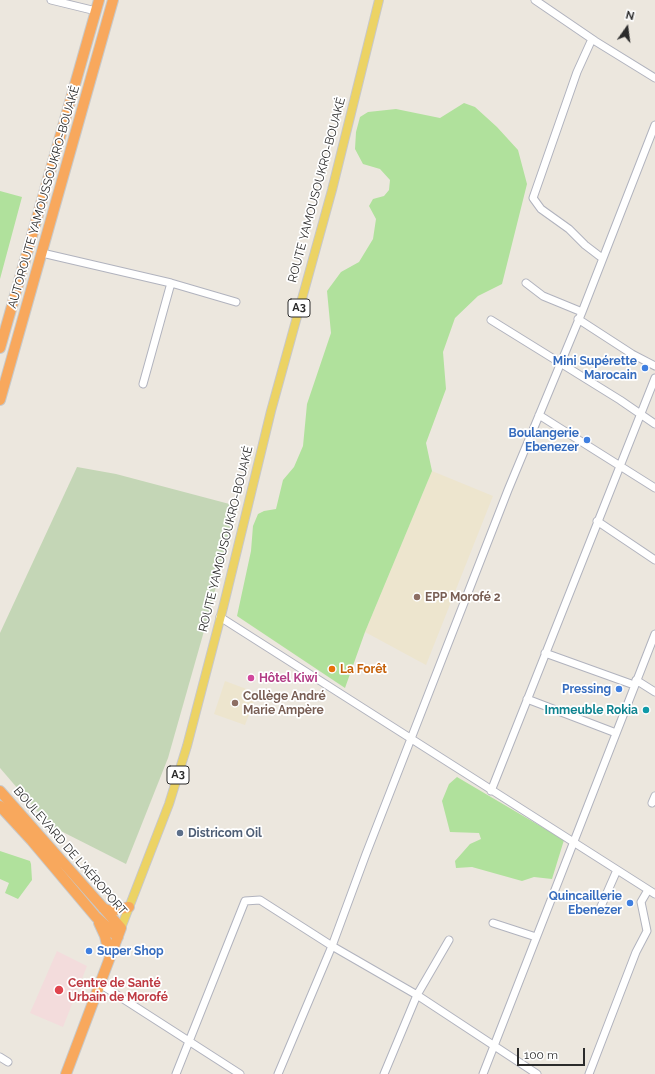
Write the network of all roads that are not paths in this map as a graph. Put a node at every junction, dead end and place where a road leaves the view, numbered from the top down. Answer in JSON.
{"nodes":[{"id":1,"x":51,"y":0,"type":"edge"},
{"id":2,"x":98,"y":0,"type":"edge"},
{"id":3,"x":113,"y":0,"type":"edge"},
{"id":4,"x":379,"y":0,"type":"edge"},
{"id":5,"x":535,"y":0,"type":"edge"},
{"id":6,"x":96,"y":11,"type":"junction"},
{"id":7,"x":592,"y":39,"type":"junction"},
{"id":8,"x":655,"y":78,"type":"edge"},
{"id":9,"x":655,"y":125,"type":"edge"},
{"id":10,"x":42,"y":252,"type":"junction"},
{"id":11,"x":602,"y":258,"type":"junction"},
{"id":12,"x":171,"y":283,"type":"junction"},
{"id":13,"x":526,"y":283,"type":"dead end"},
{"id":14,"x":236,"y":302,"type":"dead end"},
{"id":15,"x":582,"y":312,"type":"junction"},
{"id":16,"x":491,"y":320,"type":"dead end"},
{"id":17,"x":578,"y":320,"type":"junction"},
{"id":18,"x":0,"y":348,"type":"edge"},
{"id":19,"x":560,"y":364,"type":"junction"},
{"id":20,"x":655,"y":366,"type":"edge"},
{"id":21,"x":655,"y":378,"type":"edge"},
{"id":22,"x":143,"y":384,"type":"dead end"},
{"id":23,"x":0,"y":400,"type":"edge"},
{"id":24,"x":640,"y":414,"type":"junction"},
{"id":25,"x":539,"y":415,"type":"junction"},
{"id":26,"x":655,"y":424,"type":"edge"},
{"id":27,"x":620,"y":466,"type":"junction"},
{"id":28,"x":655,"y":488,"type":"edge"},
{"id":29,"x":597,"y":521,"type":"junction"},
{"id":30,"x":655,"y":560,"type":"edge"},
{"id":31,"x":220,"y":617,"type":"junction"},
{"id":32,"x":655,"y":634,"type":"edge"},
{"id":33,"x":545,"y":653,"type":"junction"},
{"id":34,"x":635,"y":682,"type":"junction"},
{"id":35,"x":655,"y":692,"type":"edge"},
{"id":36,"x":527,"y":699,"type":"junction"},
{"id":37,"x":616,"y":733,"type":"junction"},
{"id":38,"x":411,"y":739,"type":"junction"},
{"id":39,"x":0,"y":791,"type":"edge"},
{"id":40,"x":491,"y":791,"type":"junction"},
{"id":41,"x":655,"y":796,"type":"edge"},
{"id":42,"x":652,"y":803,"type":"dead end"},
{"id":43,"x":0,"y":806,"type":"edge"},
{"id":44,"x":574,"y":843,"type":"junction"},
{"id":45,"x":617,"y":870,"type":"junction"},
{"id":46,"x":648,"y":890,"type":"junction"},
{"id":47,"x":655,"y":894,"type":"edge"},
{"id":48,"x":129,"y":907,"type":"junction"},
{"id":49,"x":102,"y":908,"type":"junction"},
{"id":50,"x":599,"y":911,"type":"dead end"},
{"id":51,"x":96,"y":917,"type":"junction"},
{"id":52,"x":493,"y":923,"type":"dead end"},
{"id":53,"x":120,"y":933,"type":"junction"},
{"id":54,"x":536,"y":937,"type":"junction"},
{"id":55,"x":449,"y":940,"type":"dead end"},
{"id":56,"x":332,"y":946,"type":"junction"},
{"id":57,"x":110,"y":957,"type":"junction"},
{"id":58,"x":100,"y":984,"type":"junction"},
{"id":59,"x":417,"y":995,"type":"junction"},
{"id":60,"x":190,"y":1042,"type":"junction"},
{"id":61,"x":493,"y":1046,"type":"junction"},
{"id":62,"x":0,"y":1058,"type":"edge"},
{"id":63,"x":8,"y":1062,"type":"dead end"},
{"id":64,"x":66,"y":1074,"type":"edge"},
{"id":65,"x":176,"y":1074,"type":"edge"},
{"id":66,"x":240,"y":1074,"type":"edge"},
{"id":67,"x":278,"y":1074,"type":"edge"},
{"id":68,"x":384,"y":1074,"type":"edge"},
{"id":69,"x":483,"y":1074,"type":"edge"},
{"id":70,"x":537,"y":1074,"type":"edge"},
{"id":71,"x":589,"y":1074,"type":"edge"}],
"edges":[{"from":1,"to":6,"type":"street"},
{"from":2,"to":6,"type":"highway","name":"AUTOROUTE YAMOUSSOUKRO-BOUAKÉ"},
{"from":3,"to":10,"type":"highway","name":"AUTOROUTE YAMOUSSOUKRO-BOUAKÉ"},
{"from":4,"to":31,"type":"main road","name":"ROUTE YAMOUSOUKRO-BOUAKÉ","number":"A3"},
{"from":5,"to":7,"type":"street"},
{"from":6,"to":18,"type":"highway","name":"AUTOROUTE YAMOUSSOUKRO-BOUAKÉ"},
{"from":7,"to":8,"type":"street"},
{"from":7,"to":11,"type":"street"},
{"from":9,"to":11,"type":"street"},
{"from":10,"to":12,"type":"street"},
{"from":10,"to":23,"type":"highway","name":"AUTOROUTE YAMOUSSOUKRO-BOUAKÉ"},
{"from":11,"to":15,"type":"street"},
{"from":12,"to":14,"type":"street"},
{"from":12,"to":22,"type":"street"},
{"from":13,"to":15,"type":"street"},
{"from":15,"to":17,"type":"street"},
{"from":16,"to":19,"type":"street"},
{"from":17,"to":19,"type":"street"},
{"from":17,"to":20,"type":"street"},
{"from":19,"to":24,"type":"street"},
{"from":19,"to":25,"type":"street"},
{"from":21,"to":24,"type":"street"},
{"from":24,"to":26,"type":"street"},
{"from":24,"to":27,"type":"street"},
{"from":25,"to":27,"type":"street"},
{"from":25,"to":38,"type":"street"},
{"from":27,"to":28,"type":"street"},
{"from":27,"to":29,"type":"street"},
{"from":29,"to":30,"type":"street"},
{"from":29,"to":33,"type":"street"},
{"from":31,"to":38,"type":"street"},
{"from":31,"to":48,"type":"main road","name":"ROUTE YAMOUSOUKRO-BOUAKÉ","number":"A3"},
{"from":32,"to":34,"type":"street"},
{"from":33,"to":34,"type":"street"},
{"from":33,"to":36,"type":"street"},
{"from":34,"to":35,"type":"street"},
{"from":34,"to":37,"type":"street"},
{"from":36,"to":37,"type":"street"},
{"from":36,"to":40,"type":"street"},
{"from":37,"to":44,"type":"street"},
{"from":38,"to":40,"type":"street"},
{"from":38,"to":56,"type":"street"},
{"from":39,"to":49,"type":"highway","name":"BOULEVARD DE L'AÉROPORT"},
{"from":40,"to":44,"type":"street"},
{"from":41,"to":42,"type":"street"},
{"from":43,"to":51,"type":"highway","name":"BOULEVARD DE L'AÉROPORT"},
{"from":44,"to":45,"type":"street"},
{"from":44,"to":54,"type":"street"},
{"from":45,"to":46,"type":"street"},
{"from":45,"to":50,"type":"street"},
{"from":46,"to":47,"type":"street"},
{"from":46,"to":71,"type":"street"},
{"from":48,"to":49,"type":"highway"},
{"from":48,"to":53,"type":"main road","name":"ROUTE YAMOUSOUKRO-BOUAKÉ","number":"A3"},
{"from":49,"to":53,"type":"highway","name":"BOULEVARD DE L'AÉROPORT"},
{"from":51,"to":53,"type":"highway","name":"BOULEVARD DE L'AÉROPORT"},
{"from":51,"to":57,"type":"highway"},
{"from":52,"to":54,"type":"street"},
{"from":53,"to":57,"type":"highway","name":"ROUTE YAMOUSOUKRO-BOUAKÉ","number":"A3"},
{"from":54,"to":61,"type":"street"},
{"from":55,"to":59,"type":"street"},
{"from":56,"to":59,"type":"street"},
{"from":56,"to":60,"type":"street"},
{"from":56,"to":67,"type":"street"},
{"from":57,"to":58,"type":"highway","name":"ROUTE YAMOUSOUKRO-BOUAKÉ","number":"A3"},
{"from":58,"to":60,"type":"street"},
{"from":58,"to":64,"type":"highway","name":"ROUTE YAMOUSOUKRO-BOUAKÉ","number":"A3"},
{"from":59,"to":61,"type":"street"},
{"from":59,"to":68,"type":"street"},
{"from":60,"to":65,"type":"street"},
{"from":60,"to":66,"type":"street"},
{"from":61,"to":69,"type":"street"},
{"from":61,"to":70,"type":"street"},
{"from":62,"to":63,"type":"street"}]}
